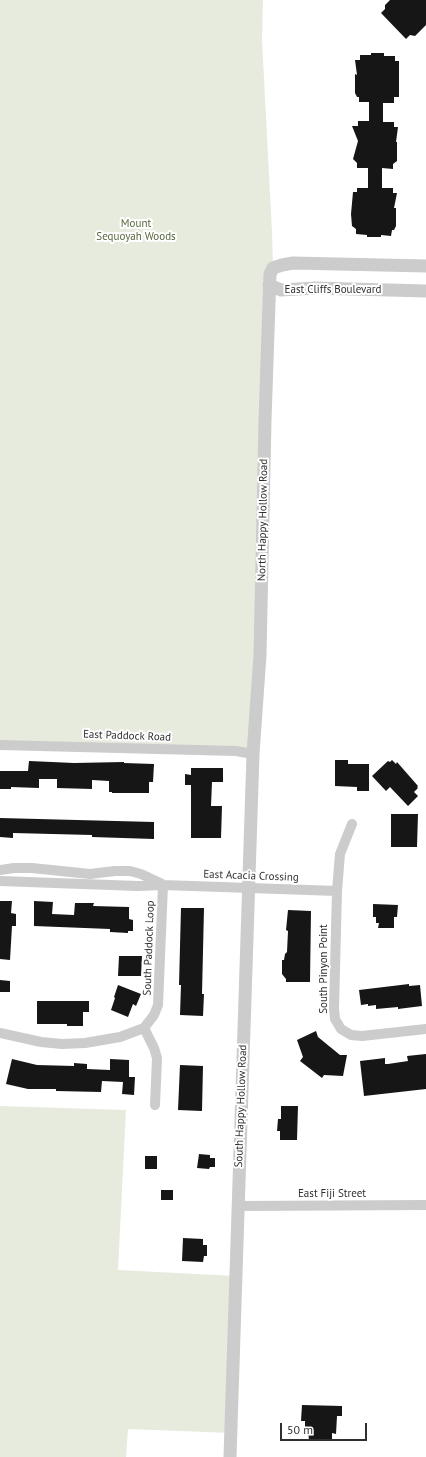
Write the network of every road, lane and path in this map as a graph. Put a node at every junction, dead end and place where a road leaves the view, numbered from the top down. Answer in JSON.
{"nodes":[{"id":1,"x":426,"y":266,"type":"edge"},
{"id":2,"x":269,"y":286,"type":"junction"},
{"id":3,"x":426,"y":291,"type":"edge"},
{"id":4,"x":0,"y":745,"type":"edge"},
{"id":5,"x":253,"y":754,"type":"junction"},
{"id":6,"x":352,"y":824,"type":"dead end"},
{"id":7,"x":0,"y":870,"type":"edge"},
{"id":8,"x":0,"y":881,"type":"edge"},
{"id":9,"x":163,"y":885,"type":"junction"},
{"id":10,"x":248,"y":887,"type":"junction"},
{"id":11,"x":337,"y":891,"type":"junction"},
{"id":12,"x":144,"y":1028,"type":"junction"},
{"id":13,"x":426,"y":1029,"type":"edge"},
{"id":14,"x":0,"y":1033,"type":"edge"},
{"id":15,"x":155,"y":1105,"type":"dead end"},
{"id":16,"x":426,"y":1205,"type":"edge"},
{"id":17,"x":238,"y":1206,"type":"junction"},
{"id":18,"x":230,"y":1457,"type":"edge"}],
"edges":[{"from":1,"to":2,"type":"street","name":"East Cliffs Boulevard"},
{"from":2,"to":3,"type":"street","name":"East Cliffs Boulevard"},
{"from":2,"to":5,"type":"street","name":"North Happy Hollow Road"},
{"from":4,"to":5,"type":"street","name":"East Paddock Road"},
{"from":5,"to":10,"type":"street","name":"South Happy Hollow Road"},
{"from":6,"to":11,"type":"street","name":"South Pinyon Point"},
{"from":7,"to":9,"type":"street","name":"East Acacia Crossing"},
{"from":8,"to":9,"type":"street","name":"East Acacia Crossing"},
{"from":9,"to":10,"type":"street","name":"East Acacia Crossing"},
{"from":9,"to":12,"type":"street","name":"South Paddock Loop"},
{"from":10,"to":11,"type":"street","name":"East Acacia Crossing"},
{"from":10,"to":17,"type":"street","name":"South Happy Hollow Road"},
{"from":11,"to":13,"type":"street","name":"South Pinyon Point"},
{"from":12,"to":14,"type":"street"},
{"from":12,"to":15,"type":"street"},
{"from":16,"to":17,"type":"street","name":"East Fiji Street"},
{"from":17,"to":18,"type":"street","name":"South Happy Hollow Road"}]}
